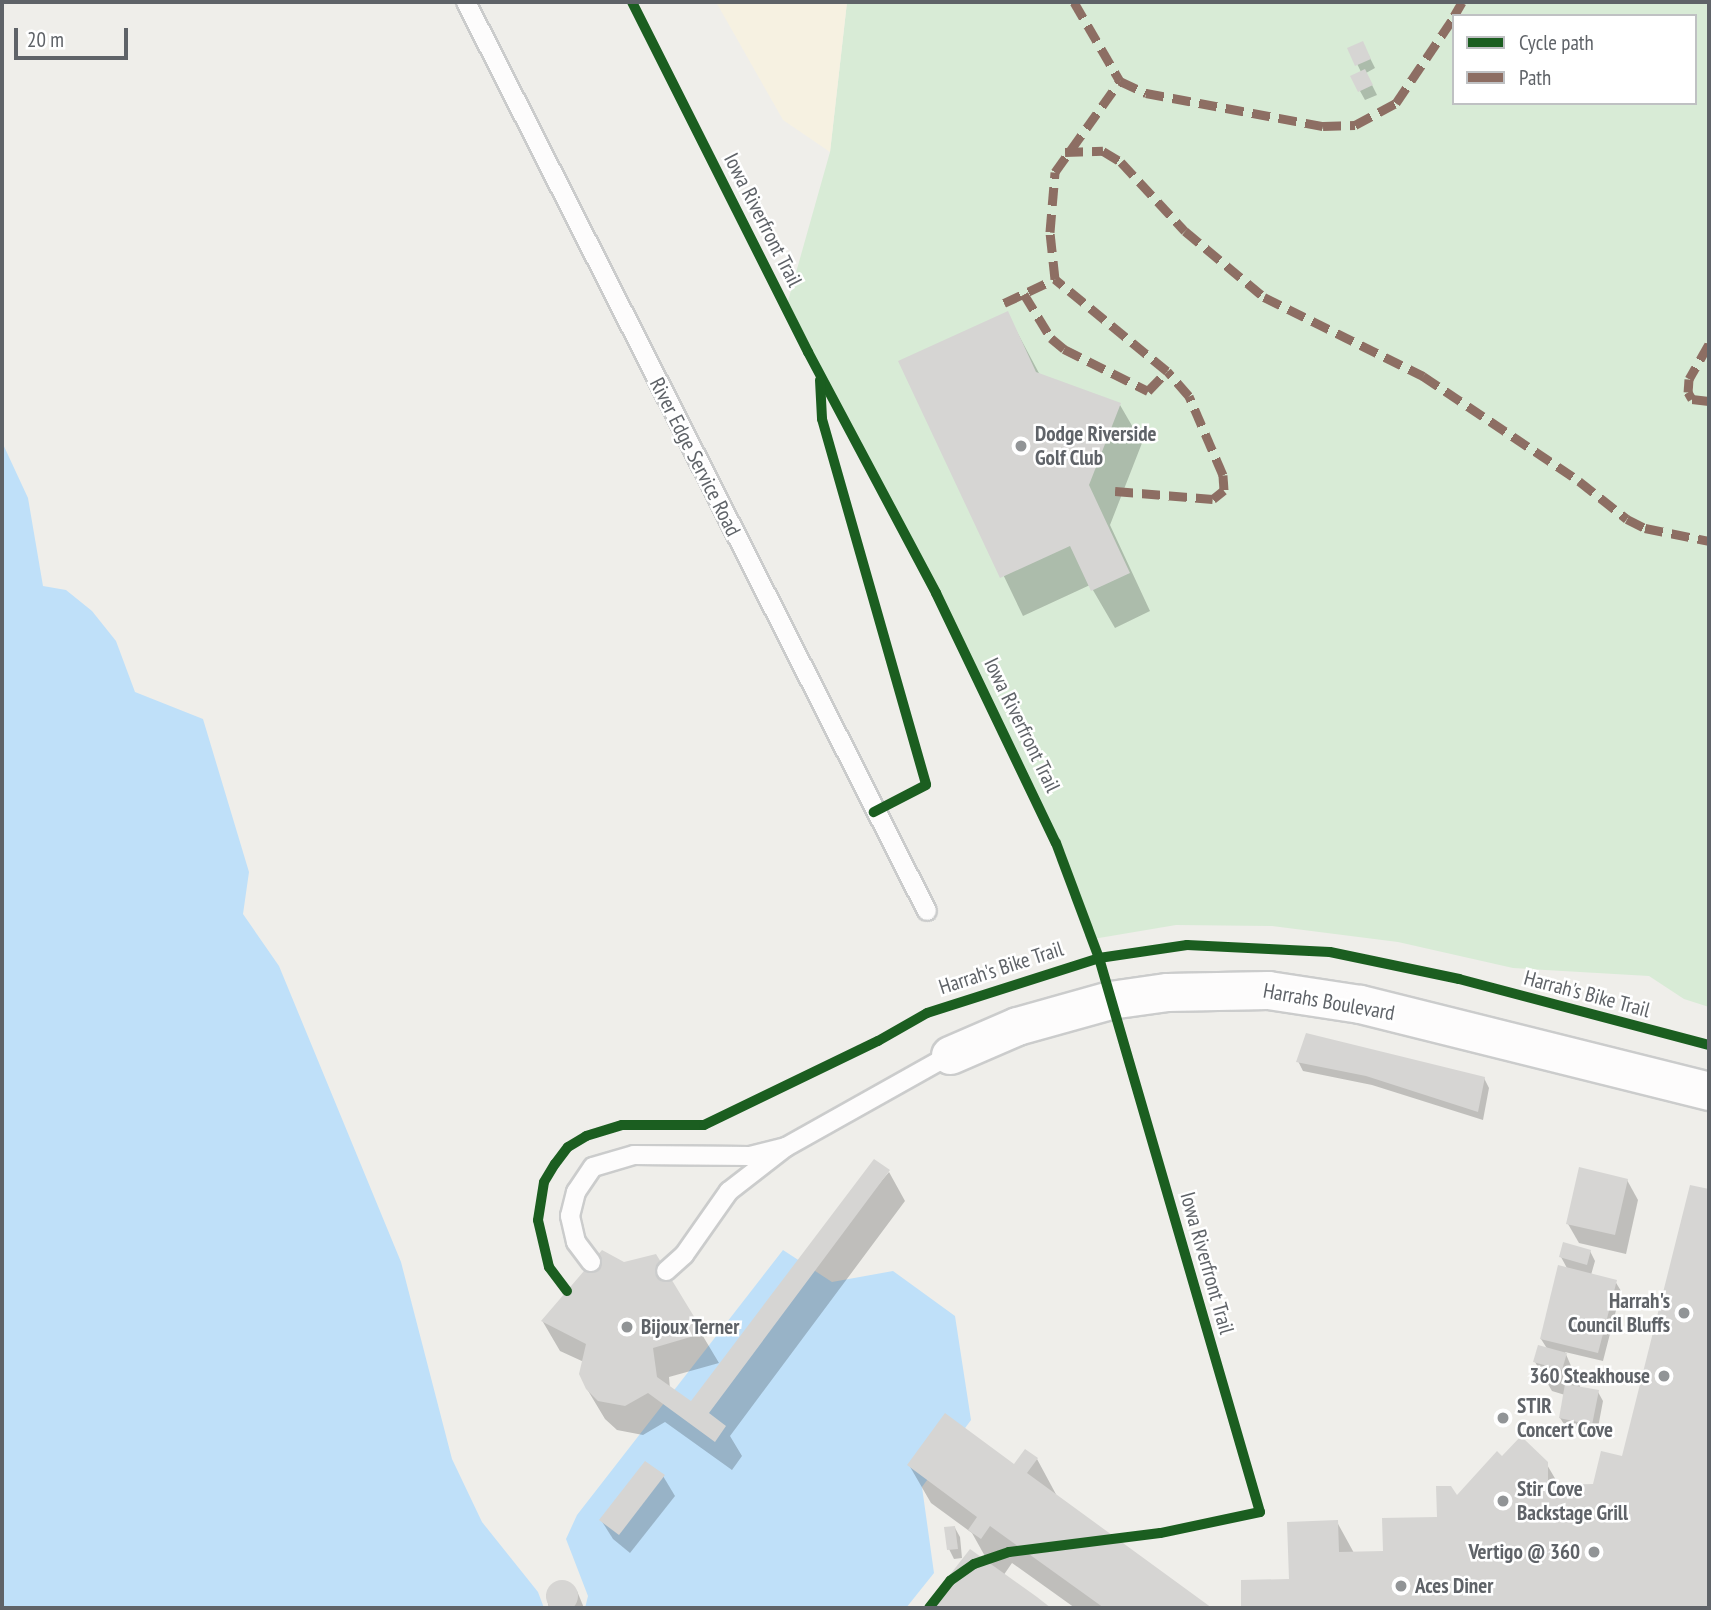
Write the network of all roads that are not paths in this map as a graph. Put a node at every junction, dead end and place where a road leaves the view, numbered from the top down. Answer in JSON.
{"nodes":[{"id":1,"x":466,"y":2,"type":"edge"},
{"id":2,"x":927,"y":911,"type":"dead end"},
{"id":3,"x":950,"y":1055,"type":"joint"},
{"id":4,"x":1709,"y":1091,"type":"edge"},
{"id":5,"x":786,"y":1147,"type":"junction"},
{"id":6,"x":591,"y":1262,"type":"dead end"},
{"id":7,"x":666,"y":1270,"type":"dead end"}],
"edges":[{"from":1,"to":2,"type":"lane","name":"River Edge Service Road"},
{"from":3,"to":4,"type":"street","name":"Harrahs Boulevard"},
{"from":3,"to":5,"type":"lane"},
{"from":5,"to":6,"type":"lane"},
{"from":5,"to":7,"type":"lane"}]}
